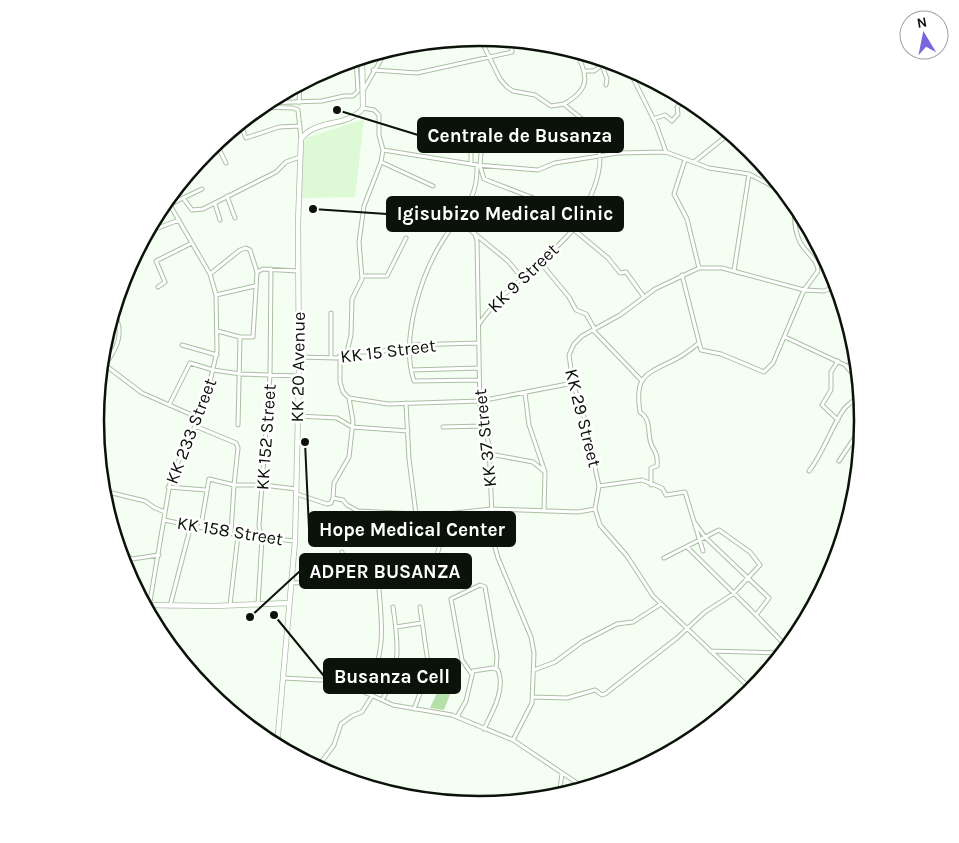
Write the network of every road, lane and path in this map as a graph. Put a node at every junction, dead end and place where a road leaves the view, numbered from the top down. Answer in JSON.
{"nodes":[{"id":1,"x":484,"y":46,"type":"edge"},
{"id":2,"x":512,"y":48,"type":"edge"},
{"id":3,"x":488,"y":56,"type":"junction"},
{"id":4,"x":380,"y":60,"type":"edge"},
{"id":5,"x":580,"y":60,"type":"edge"},
{"id":6,"x":362,"y":65,"type":"edge"},
{"id":7,"x":601,"y":66,"type":"edge"},
{"id":8,"x":357,"y":67,"type":"edge"},
{"id":9,"x":603,"y":67,"type":"edge"},
{"id":10,"x":373,"y":70,"type":"junction"},
{"id":11,"x":585,"y":70,"type":"junction"},
{"id":12,"x":634,"y":80,"type":"edge"},
{"id":13,"x":606,"y":85,"type":"dead end"},
{"id":14,"x":364,"y":90,"type":"junction"},
{"id":15,"x":300,"y":93,"type":"edge"},
{"id":16,"x":282,"y":103,"type":"edge"},
{"id":17,"x":299,"y":103,"type":"junction"},
{"id":18,"x":564,"y":104,"type":"junction"},
{"id":19,"x":680,"y":104,"type":"edge"},
{"id":20,"x":274,"y":107,"type":"edge"},
{"id":21,"x":363,"y":108,"type":"junction"},
{"id":22,"x":654,"y":119,"type":"junction"},
{"id":23,"x":300,"y":126,"type":"junction"},
{"id":24,"x":243,"y":130,"type":"edge"},
{"id":25,"x":725,"y":137,"type":"edge"},
{"id":26,"x":301,"y":139,"type":"junction"},
{"id":27,"x":482,"y":139,"type":"dead end"},
{"id":28,"x":472,"y":145,"type":"dead end"},
{"id":29,"x":383,"y":150,"type":"junction"},
{"id":30,"x":220,"y":151,"type":"edge"},
{"id":31,"x":666,"y":152,"type":"junction"},
{"id":32,"x":600,"y":156,"type":"junction"},
{"id":33,"x":301,"y":157,"type":"junction"},
{"id":34,"x":684,"y":160,"type":"junction"},
{"id":35,"x":381,"y":162,"type":"junction"},
{"id":36,"x":226,"y":163,"type":"dead end"},
{"id":37,"x":694,"y":163,"type":"junction"},
{"id":38,"x":471,"y":164,"type":"junction"},
{"id":39,"x":479,"y":165,"type":"junction"},
{"id":40,"x":749,"y":174,"type":"junction"},
{"id":41,"x":771,"y":185,"type":"edge"},
{"id":42,"x":433,"y":186,"type":"dead end"},
{"id":43,"x":202,"y":189,"type":"dead end"},
{"id":44,"x":227,"y":196,"type":"junction"},
{"id":45,"x":183,"y":198,"type":"junction"},
{"id":46,"x":175,"y":202,"type":"edge"},
{"id":47,"x":215,"y":203,"type":"junction"},
{"id":48,"x":172,"y":206,"type":"edge"},
{"id":49,"x":580,"y":216,"type":"junction"},
{"id":50,"x":794,"y":217,"type":"edge"},
{"id":51,"x":235,"y":218,"type":"dead end"},
{"id":52,"x":178,"y":220,"type":"junction"},
{"id":53,"x":220,"y":220,"type":"dead end"},
{"id":54,"x":459,"y":220,"type":"junction"},
{"id":55,"x":159,"y":228,"type":"edge"},
{"id":56,"x":573,"y":229,"type":"junction"},
{"id":57,"x":475,"y":234,"type":"junction"},
{"id":58,"x":406,"y":238,"type":"dead end"},
{"id":59,"x":192,"y":243,"type":"junction"},
{"id":60,"x":540,"y":262,"type":"junction"},
{"id":61,"x":699,"y":268,"type":"junction"},
{"id":62,"x":271,"y":269,"type":"junction"},
{"id":63,"x":734,"y":271,"type":"junction"},
{"id":64,"x":256,"y":272,"type":"junction"},
{"id":65,"x":298,"y":272,"type":"junction"},
{"id":66,"x":210,"y":274,"type":"junction"},
{"id":67,"x":682,"y":274,"type":"junction"},
{"id":68,"x":362,"y":276,"type":"junction"},
{"id":69,"x":522,"y":278,"type":"junction"},
{"id":70,"x":255,"y":286,"type":"junction"},
{"id":71,"x":158,"y":287,"type":"dead end"},
{"id":72,"x":830,"y":289,"type":"edge"},
{"id":73,"x":804,"y":290,"type":"junction"},
{"id":74,"x":216,"y":295,"type":"junction"},
{"id":75,"x":644,"y":297,"type":"junction"},
{"id":76,"x":331,"y":313,"type":"dead end"},
{"id":77,"x":118,"y":320,"type":"edge"},
{"id":78,"x":478,"y":325,"type":"junction"},
{"id":79,"x":593,"y":329,"type":"junction"},
{"id":80,"x":217,"y":331,"type":"junction"},
{"id":81,"x":240,"y":337,"type":"junction"},
{"id":82,"x":785,"y":337,"type":"junction"},
{"id":83,"x":699,"y":343,"type":"junction"},
{"id":84,"x":478,"y":344,"type":"junction"},
{"id":85,"x":182,"y":345,"type":"dead end"},
{"id":86,"x":410,"y":345,"type":"junction"},
{"id":87,"x":347,"y":352,"type":"junction"},
{"id":88,"x":217,"y":355,"type":"junction"},
{"id":89,"x":299,"y":357,"type":"junction"},
{"id":90,"x":340,"y":357,"type":"junction"},
{"id":91,"x":109,"y":358,"type":"edge"},
{"id":92,"x":331,"y":358,"type":"junction"},
{"id":93,"x":838,"y":361,"type":"junction"},
{"id":94,"x":850,"y":362,"type":"edge"},
{"id":95,"x":848,"y":366,"type":"junction"},
{"id":96,"x":108,"y":367,"type":"edge"},
{"id":97,"x":479,"y":368,"type":"junction"},
{"id":98,"x":214,"y":370,"type":"junction"},
{"id":99,"x":411,"y":370,"type":"junction"},
{"id":100,"x":852,"y":370,"type":"edge"},
{"id":101,"x":241,"y":374,"type":"junction"},
{"id":102,"x":270,"y":375,"type":"junction"},
{"id":103,"x":299,"y":376,"type":"junction"},
{"id":104,"x":479,"y":380,"type":"junction"},
{"id":105,"x":642,"y":382,"type":"junction"},
{"id":106,"x":573,"y":383,"type":"junction"},
{"id":107,"x":524,"y":393,"type":"junction"},
{"id":108,"x":349,"y":398,"type":"junction"},
{"id":109,"x":480,"y":401,"type":"junction"},
{"id":110,"x":854,"y":402,"type":"edge"},
{"id":111,"x":406,"y":403,"type":"junction"},
{"id":112,"x":169,"y":405,"type":"junction"},
{"id":113,"x":298,"y":416,"type":"junction"},
{"id":114,"x":199,"y":418,"type":"junction"},
{"id":115,"x":838,"y":420,"type":"junction"},
{"id":116,"x":238,"y":425,"type":"dead end"},
{"id":117,"x":195,"y":426,"type":"junction"},
{"id":118,"x":483,"y":426,"type":"junction"},
{"id":119,"x":352,"y":427,"type":"junction"},
{"id":120,"x":443,"y":427,"type":"dead end"},
{"id":121,"x":408,"y":431,"type":"junction"},
{"id":122,"x":854,"y":437,"type":"edge"},
{"id":123,"x":490,"y":454,"type":"junction"},
{"id":124,"x":839,"y":461,"type":"dead end"},
{"id":125,"x":808,"y":471,"type":"dead end"},
{"id":126,"x":545,"y":472,"type":"junction"},
{"id":127,"x":234,"y":485,"type":"junction"},
{"id":128,"x":263,"y":485,"type":"junction"},
{"id":129,"x":651,"y":485,"type":"junction"},
{"id":130,"x":599,"y":486,"type":"junction"},
{"id":131,"x":168,"y":487,"type":"junction"},
{"id":132,"x":206,"y":490,"type":"junction"},
{"id":133,"x":296,"y":492,"type":"junction"},
{"id":134,"x":111,"y":493,"type":"edge"},
{"id":135,"x":333,"y":498,"type":"junction"},
{"id":136,"x":491,"y":509,"type":"junction"},
{"id":137,"x":595,"y":509,"type":"junction"},
{"id":138,"x":165,"y":512,"type":"junction"},
{"id":139,"x":544,"y":512,"type":"junction"},
{"id":140,"x":416,"y":514,"type":"junction"},
{"id":141,"x":441,"y":515,"type":"junction"},
{"id":142,"x":164,"y":520,"type":"junction"},
{"id":143,"x":695,"y":523,"type":"junction"},
{"id":144,"x":191,"y":524,"type":"junction"},
{"id":145,"x":201,"y":526,"type":"junction"},
{"id":146,"x":231,"y":533,"type":"junction"},
{"id":147,"x":238,"y":535,"type":"junction"},
{"id":148,"x":705,"y":537,"type":"junction"},
{"id":149,"x":262,"y":538,"type":"junction"},
{"id":150,"x":699,"y":540,"type":"junction"},
{"id":151,"x":295,"y":541,"type":"junction"},
{"id":152,"x":687,"y":547,"type":"junction"},
{"id":153,"x":703,"y":551,"type":"dead end"},
{"id":154,"x":342,"y":552,"type":"dead end"},
{"id":155,"x":159,"y":555,"type":"junction"},
{"id":156,"x":130,"y":558,"type":"edge"},
{"id":157,"x":664,"y":558,"type":"dead end"},
{"id":158,"x":344,"y":572,"type":"junction"},
{"id":159,"x":378,"y":578,"type":"junction"},
{"id":160,"x":748,"y":579,"type":"junction"},
{"id":161,"x":291,"y":583,"type":"junction"},
{"id":162,"x":733,"y":594,"type":"junction"},
{"id":163,"x":149,"y":598,"type":"edge"},
{"id":164,"x":289,"y":603,"type":"junction"},
{"id":165,"x":258,"y":604,"type":"junction"},
{"id":166,"x":661,"y":604,"type":"junction"},
{"id":167,"x":230,"y":605,"type":"junction"},
{"id":168,"x":153,"y":606,"type":"edge"},
{"id":169,"x":170,"y":606,"type":"junction"},
{"id":170,"x":393,"y":607,"type":"dead end"},
{"id":171,"x":420,"y":607,"type":"dead end"},
{"id":172,"x":756,"y":615,"type":"junction"},
{"id":173,"x":422,"y":623,"type":"junction"},
{"id":174,"x":396,"y":627,"type":"junction"},
{"id":175,"x":687,"y":629,"type":"junction"},
{"id":176,"x":783,"y":642,"type":"edge"},
{"id":177,"x":710,"y":651,"type":"junction"},
{"id":178,"x":775,"y":653,"type":"edge"},
{"id":179,"x":496,"y":670,"type":"junction"},
{"id":180,"x":534,"y":670,"type":"junction"},
{"id":181,"x":471,"y":673,"type":"junction"},
{"id":182,"x":283,"y":678,"type":"junction"},
{"id":183,"x":747,"y":685,"type":"edge"},
{"id":184,"x":366,"y":693,"type":"junction"},
{"id":185,"x":372,"y":696,"type":"junction"},
{"id":186,"x":533,"y":697,"type":"junction"},
{"id":187,"x":382,"y":700,"type":"junction"},
{"id":188,"x":414,"y":709,"type":"junction"},
{"id":189,"x":457,"y":717,"type":"junction"},
{"id":190,"x":484,"y":729,"type":"junction"},
{"id":191,"x":278,"y":738,"type":"edge"},
{"id":192,"x":513,"y":740,"type":"junction"},
{"id":193,"x":322,"y":762,"type":"edge"},
{"id":194,"x":562,"y":773,"type":"junction"},
{"id":195,"x":579,"y":783,"type":"edge"},
{"id":196,"x":560,"y":788,"type":"edge"}],
"edges":[{"from":1,"to":3,"type":"street"},
{"from":2,"to":3,"type":"street"},
{"from":3,"to":10,"type":"street"},
{"from":3,"to":18,"type":"street"},
{"from":4,"to":10,"type":"street"},
{"from":5,"to":11,"type":"street"},
{"from":6,"to":14,"type":"main road"},
{"from":7,"to":11,"type":"street"},
{"from":8,"to":17,"type":"street"},
{"from":9,"to":13,"type":"street"},
{"from":10,"to":14,"type":"street"},
{"from":11,"to":18,"type":"street"},
{"from":12,"to":22,"type":"street"},
{"from":14,"to":21,"type":"main road"},
{"from":15,"to":17,"type":"street"},
{"from":16,"to":17,"type":"street"},
{"from":18,"to":32,"type":"street","name":"KK 9 Street"},
{"from":19,"to":22,"type":"street"},
{"from":20,"to":23,"type":"street"},
{"from":21,"to":26,"type":"main road"},
{"from":21,"to":29,"type":"street"},
{"from":22,"to":31,"type":"street"},
{"from":23,"to":24,"type":"street"},
{"from":23,"to":26,"type":"street"},
{"from":25,"to":37,"type":"street"},
{"from":26,"to":33,"type":"main road","name":"KK 20 Avenue"},
{"from":27,"to":39,"type":"street"},
{"from":28,"to":38,"type":"street"},
{"from":29,"to":35,"type":"street"},
{"from":29,"to":38,"type":"street"},
{"from":30,"to":36,"type":"street"},
{"from":31,"to":32,"type":"street"},
{"from":31,"to":34,"type":"street"},
{"from":32,"to":39,"type":"street"},
{"from":32,"to":49,"type":"street","name":"KK 9 Street"},
{"from":33,"to":44,"type":"street"},
{"from":33,"to":65,"type":"main road","name":"KK 20 Avenue"},
{"from":34,"to":37,"type":"street"},
{"from":34,"to":61,"type":"street"},
{"from":35,"to":42,"type":"street"},
{"from":35,"to":68,"type":"street"},
{"from":37,"to":40,"type":"street"},
{"from":38,"to":39,"type":"street"},
{"from":39,"to":49,"type":"street"},
{"from":39,"to":54,"type":"street"},
{"from":40,"to":41,"type":"street"},
{"from":40,"to":63,"type":"street"},
{"from":43,"to":45,"type":"street"},
{"from":44,"to":47,"type":"street"},
{"from":44,"to":51,"type":"street"},
{"from":45,"to":46,"type":"street"},
{"from":45,"to":47,"type":"street"},
{"from":47,"to":53,"type":"street"},
{"from":48,"to":52,"type":"street","name":"KK 233 Street"},
{"from":49,"to":56,"type":"street","name":"KK 9 Street"},
{"from":50,"to":73,"type":"street"},
{"from":52,"to":55,"type":"street"},
{"from":52,"to":59,"type":"street","name":"KK 233 Street"},
{"from":54,"to":57,"type":"street"},
{"from":54,"to":86,"type":"street"},
{"from":56,"to":60,"type":"street","name":"KK 9 Street"},
{"from":56,"to":75,"type":"street"},
{"from":57,"to":69,"type":"street"},
{"from":57,"to":78,"type":"street","name":"KK 37 Street"},
{"from":58,"to":68,"type":"street"},
{"from":59,"to":66,"type":"street","name":"KK 233 Street"},
{"from":59,"to":71,"type":"street"},
{"from":60,"to":69,"type":"street","name":"KK 9 Street"},
{"from":60,"to":79,"type":"street"},
{"from":61,"to":63,"type":"street","name":"KK 29 Street"},
{"from":61,"to":67,"type":"street","name":"KK 29 Street"},
{"from":62,"to":64,"type":"street"},
{"from":62,"to":65,"type":"street"},
{"from":62,"to":102,"type":"street","name":"KK 152 Street"},
{"from":63,"to":73,"type":"street","name":"KK 29 Street"},
{"from":64,"to":66,"type":"street"},
{"from":64,"to":70,"type":"street"},
{"from":65,"to":89,"type":"main road","name":"KK 20 Avenue"},
{"from":66,"to":74,"type":"street","name":"KK 233 Street"},
{"from":67,"to":75,"type":"street","name":"KK 29 Street"},
{"from":67,"to":83,"type":"street"},
{"from":68,"to":87,"type":"street"},
{"from":69,"to":78,"type":"street","name":"KK 9 Street"},
{"from":70,"to":74,"type":"street"},
{"from":70,"to":81,"type":"street"},
{"from":72,"to":73,"type":"street","name":"KK 29 Street"},
{"from":73,"to":82,"type":"street"},
{"from":74,"to":80,"type":"street","name":"KK 233 Street"},
{"from":75,"to":79,"type":"street","name":"KK 29 Street"},
{"from":76,"to":92,"type":"street"},
{"from":77,"to":91,"type":"street"},
{"from":78,"to":84,"type":"street","name":"KK 37 Street"},
{"from":79,"to":105,"type":"street"},
{"from":79,"to":106,"type":"street","name":"KK 29 Street"},
{"from":80,"to":81,"type":"street"},
{"from":80,"to":88,"type":"street","name":"KK 233 Street"},
{"from":81,"to":101,"type":"street"},
{"from":82,"to":83,"type":"street"},
{"from":82,"to":93,"type":"street"},
{"from":83,"to":105,"type":"street"},
{"from":84,"to":86,"type":"street","name":"KK 15 Street"},
{"from":84,"to":97,"type":"street","name":"KK 37 Street"},
{"from":85,"to":88,"type":"street"},
{"from":86,"to":87,"type":"street","name":"KK 15 Street"},
{"from":86,"to":99,"type":"street"},
{"from":87,"to":90,"type":"street","name":"KK 15 Street"},
{"from":88,"to":98,"type":"street","name":"KK 233 Street"},
{"from":89,"to":92,"type":"street","name":"KK 15 Street"},
{"from":89,"to":103,"type":"main road","name":"KK 20 Avenue"},
{"from":90,"to":92,"type":"street","name":"KK 15 Street"},
{"from":90,"to":108,"type":"street"},
{"from":93,"to":95,"type":"street"},
{"from":93,"to":115,"type":"street"},
{"from":94,"to":95,"type":"street"},
{"from":95,"to":100,"type":"street"},
{"from":96,"to":112,"type":"street"},
{"from":97,"to":99,"type":"street"},
{"from":97,"to":104,"type":"street","name":"KK 37 Street"},
{"from":98,"to":101,"type":"street"},
{"from":98,"to":112,"type":"street"},
{"from":98,"to":114,"type":"street","name":"KK 233 Street"},
{"from":99,"to":104,"type":"street"},
{"from":101,"to":102,"type":"street"},
{"from":101,"to":116,"type":"street"},
{"from":102,"to":103,"type":"street"},
{"from":102,"to":128,"type":"street","name":"KK 152 Street"},
{"from":103,"to":113,"type":"main road","name":"KK 20 Avenue"},
{"from":104,"to":109,"type":"street","name":"KK 37 Street"},
{"from":105,"to":129,"type":"street"},
{"from":106,"to":107,"type":"street"},
{"from":106,"to":130,"type":"street","name":"KK 29 Street"},
{"from":107,"to":109,"type":"street"},
{"from":107,"to":126,"type":"street"},
{"from":108,"to":111,"type":"street"},
{"from":108,"to":119,"type":"street"},
{"from":109,"to":111,"type":"street"},
{"from":109,"to":118,"type":"street","name":"KK 37 Street"},
{"from":110,"to":115,"type":"street"},
{"from":111,"to":121,"type":"street"},
{"from":112,"to":114,"type":"street"},
{"from":113,"to":119,"type":"street"},
{"from":113,"to":133,"type":"main road","name":"KK 20 Avenue"},
{"from":114,"to":117,"type":"street","name":"KK 233 Street"},
{"from":115,"to":125,"type":"street"},
{"from":117,"to":127,"type":"street"},
{"from":117,"to":131,"type":"street","name":"KK 233 Street"},
{"from":118,"to":120,"type":"street"},
{"from":118,"to":123,"type":"street","name":"KK 37 Street"},
{"from":119,"to":121,"type":"street"},
{"from":119,"to":135,"type":"street"},
{"from":121,"to":140,"type":"street"},
{"from":122,"to":124,"type":"street"},
{"from":123,"to":126,"type":"street"},
{"from":123,"to":136,"type":"street","name":"KK 37 Street"},
{"from":126,"to":139,"type":"street"},
{"from":127,"to":128,"type":"street"},
{"from":127,"to":132,"type":"street"},
{"from":127,"to":146,"type":"street"},
{"from":128,"to":133,"type":"street"},
{"from":128,"to":149,"type":"street","name":"KK 152 Street"},
{"from":129,"to":130,"type":"street"},
{"from":129,"to":143,"type":"street"},
{"from":130,"to":137,"type":"street","name":"KK 29 Street"},
{"from":131,"to":132,"type":"street"},
{"from":131,"to":138,"type":"street","name":"KK 233 Street"},
{"from":132,"to":145,"type":"street"},
{"from":133,"to":135,"type":"street"},
{"from":133,"to":151,"type":"main road","name":"KK 20 Avenue"},
{"from":134,"to":138,"type":"street"},
{"from":135,"to":140,"type":"street"},
{"from":136,"to":139,"type":"street"},
{"from":136,"to":141,"type":"street"},
{"from":136,"to":180,"type":"street","name":"KK 37 Street"},
{"from":137,"to":139,"type":"street"},
{"from":137,"to":166,"type":"street"},
{"from":138,"to":142,"type":"street","name":"KK 233 Street"},
{"from":140,"to":141,"type":"street"},
{"from":141,"to":159,"type":"street"},
{"from":142,"to":144,"type":"street","name":"KK 158 Street"},
{"from":142,"to":155,"type":"street","name":"KK 233 Street"},
{"from":143,"to":148,"type":"street"},
{"from":143,"to":150,"type":"street"},
{"from":144,"to":145,"type":"street","name":"KK 158 Street"},
{"from":144,"to":169,"type":"street"},
{"from":145,"to":146,"type":"street","name":"KK 158 Street"},
{"from":146,"to":147,"type":"street","name":"KK 158 Street"},
{"from":147,"to":149,"type":"street","name":"KK 158 Street"},
{"from":147,"to":167,"type":"street"},
{"from":148,"to":150,"type":"street"},
{"from":148,"to":160,"type":"street"},
{"from":148,"to":160,"type":"street"},
{"from":149,"to":151,"type":"street","name":"KK 158 Street"},
{"from":149,"to":165,"type":"street","name":"KK 152 Street"},
{"from":150,"to":152,"type":"street"},
{"from":150,"to":153,"type":"street"},
{"from":151,"to":161,"type":"main road","name":"KK 20 Avenue"},
{"from":152,"to":157,"type":"street"},
{"from":152,"to":162,"type":"street"},
{"from":154,"to":158,"type":"street"},
{"from":155,"to":156,"type":"street"},
{"from":155,"to":163,"type":"street","name":"KK 233 Street"},
{"from":158,"to":159,"type":"street"},
{"from":158,"to":161,"type":"street"},
{"from":159,"to":184,"type":"street"},
{"from":160,"to":162,"type":"street"},
{"from":160,"to":172,"type":"street"},
{"from":161,"to":164,"type":"main road","name":"KK 20 Avenue"},
{"from":162,"to":172,"type":"street"},
{"from":162,"to":175,"type":"street"},
{"from":164,"to":165,"type":"main road"},
{"from":164,"to":182,"type":"main road","name":"KK 20 Avenue"},
{"from":165,"to":167,"type":"main road"},
{"from":166,"to":175,"type":"street"},
{"from":166,"to":180,"type":"street"},
{"from":167,"to":169,"type":"main road"},
{"from":168,"to":169,"type":"main road"},
{"from":170,"to":174,"type":"street"},
{"from":171,"to":173,"type":"street"},
{"from":172,"to":176,"type":"street"},
{"from":173,"to":174,"type":"street"},
{"from":173,"to":188,"type":"street"},
{"from":174,"to":187,"type":"street"},
{"from":175,"to":177,"type":"street"},
{"from":175,"to":186,"type":"street"},
{"from":177,"to":178,"type":"street"},
{"from":177,"to":183,"type":"street"},
{"from":179,"to":181,"type":"street"},
{"from":179,"to":181,"type":"street"},
{"from":179,"to":190,"type":"street"},
{"from":180,"to":186,"type":"street","name":"KK 37 Street"},
{"from":181,"to":189,"type":"street"},
{"from":182,"to":184,"type":"street"},
{"from":182,"to":191,"type":"main road","name":"KK 20 Avenue"},
{"from":184,"to":185,"type":"street"},
{"from":185,"to":187,"type":"street"},
{"from":185,"to":193,"type":"street"},
{"from":186,"to":192,"type":"street","name":"KK 37 Street"},
{"from":187,"to":188,"type":"street"},
{"from":188,"to":189,"type":"street"},
{"from":189,"to":190,"type":"street"},
{"from":190,"to":192,"type":"street"},
{"from":192,"to":194,"type":"street"},
{"from":194,"to":195,"type":"street"},
{"from":194,"to":196,"type":"street"}]}
